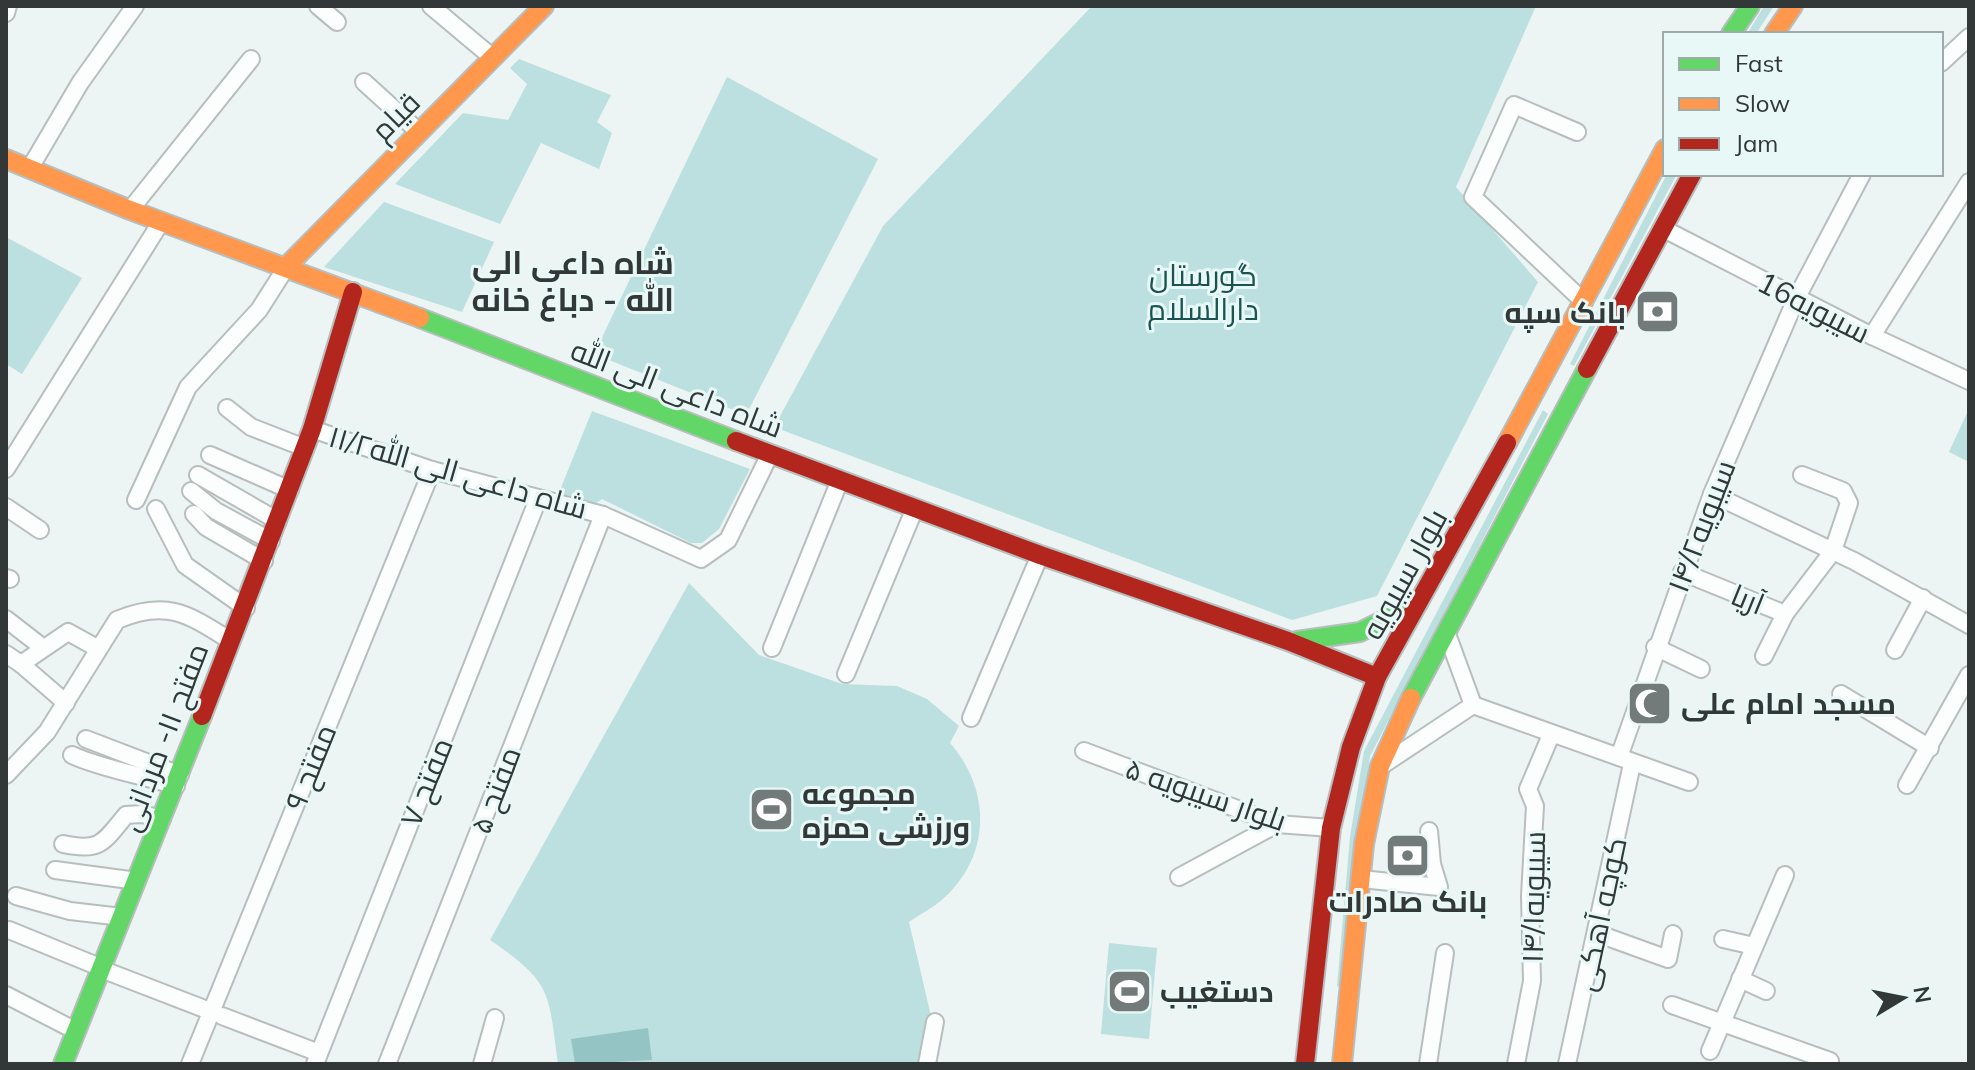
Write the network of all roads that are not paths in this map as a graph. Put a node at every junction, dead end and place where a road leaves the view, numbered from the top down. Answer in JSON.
{"nodes":[{"id":1,"x":8,"y":6,"type":"edge"},
{"id":2,"x":135,"y":6,"type":"edge"},
{"id":3,"x":318,"y":6,"type":"edge"},
{"id":4,"x":431,"y":6,"type":"edge"},
{"id":5,"x":544,"y":6,"type":"edge"},
{"id":6,"x":1750,"y":6,"type":"edge"},
{"id":7,"x":1793,"y":6,"type":"edge"},
{"id":8,"x":6,"y":13,"type":"edge"},
{"id":9,"x":337,"y":22,"type":"dead end"},
{"id":10,"x":1732,"y":32,"type":"edge"},
{"id":11,"x":1775,"y":32,"type":"edge"},
{"id":12,"x":1969,"y":37,"type":"edge"},
{"id":13,"x":493,"y":58,"type":"junction"},
{"id":14,"x":251,"y":59,"type":"dead end"},
{"id":15,"x":1943,"y":61,"type":"edge"},
{"id":16,"x":364,"y":82,"type":"dead end"},
{"id":17,"x":419,"y":132,"type":"junction"},
{"id":18,"x":1577,"y":132,"type":"dead end"},
{"id":19,"x":1663,"y":153,"type":"edge"},
{"id":20,"x":6,"y":159,"type":"edge"},
{"id":21,"x":30,"y":168,"type":"junction"},
{"id":22,"x":1691,"y":176,"type":"edge"},
{"id":23,"x":1861,"y":176,"type":"edge"},
{"id":24,"x":1969,"y":182,"type":"edge"},
{"id":25,"x":130,"y":210,"type":"junction"},
{"id":26,"x":161,"y":222,"type":"junction"},
{"id":27,"x":1662,"y":228,"type":"junction"},
{"id":28,"x":287,"y":266,"type":"junction"},
{"id":29,"x":353,"y":292,"type":"junction"},
{"id":30,"x":1796,"y":299,"type":"junction"},
{"id":31,"x":1584,"y":302,"type":"junction"},
{"id":32,"x":1872,"y":336,"type":"junction"},
{"id":33,"x":1543,"y":378,"type":"junction"},
{"id":34,"x":1969,"y":381,"type":"edge"},
{"id":35,"x":1574,"y":394,"type":"junction"},
{"id":36,"x":227,"y":408,"type":"dead end"},
{"id":37,"x":312,"y":429,"type":"junction"},
{"id":38,"x":305,"y":448,"type":"junction"},
{"id":39,"x":770,"y":454,"type":"junction"},
{"id":40,"x":210,"y":455,"type":"dead end"},
{"id":41,"x":6,"y":469,"type":"edge"},
{"id":42,"x":432,"y":470,"type":"junction"},
{"id":43,"x":198,"y":475,"type":"dead end"},
{"id":44,"x":1802,"y":475,"type":"dead end"},
{"id":45,"x":840,"y":480,"type":"junction"},
{"id":46,"x":290,"y":490,"type":"junction"},
{"id":47,"x":191,"y":491,"type":"dead end"},
{"id":48,"x":1712,"y":494,"type":"junction"},
{"id":49,"x":538,"y":499,"type":"junction"},
{"id":50,"x":136,"y":500,"type":"dead end"},
{"id":51,"x":6,"y":507,"type":"edge"},
{"id":52,"x":915,"y":508,"type":"junction"},
{"id":53,"x":156,"y":509,"type":"dead end"},
{"id":54,"x":194,"y":514,"type":"dead end"},
{"id":55,"x":603,"y":515,"type":"junction"},
{"id":56,"x":278,"y":521,"type":"junction"},
{"id":57,"x":40,"y":530,"type":"dead end"},
{"id":58,"x":271,"y":541,"type":"junction"},
{"id":59,"x":1833,"y":551,"type":"junction"},
{"id":60,"x":1040,"y":555,"type":"junction"},
{"id":61,"x":264,"y":561,"type":"junction"},
{"id":62,"x":1682,"y":572,"type":"junction"},
{"id":63,"x":1923,"y":598,"type":"junction"},
{"id":64,"x":1423,"y":599,"type":"junction"},
{"id":65,"x":246,"y":608,"type":"junction"},
{"id":66,"x":1785,"y":614,"type":"junction"},
{"id":67,"x":6,"y":619,"type":"edge"},
{"id":68,"x":1969,"y":625,"type":"edge"},
{"id":69,"x":1447,"y":634,"type":"junction"},
{"id":70,"x":231,"y":641,"type":"junction"},
{"id":71,"x":1288,"y":641,"type":"junction"},
{"id":72,"x":42,"y":647,"type":"junction"},
{"id":73,"x":1655,"y":647,"type":"junction"},
{"id":74,"x":97,"y":648,"type":"junction"},
{"id":75,"x":772,"y":648,"type":"dead end"},
{"id":76,"x":1895,"y":650,"type":"dead end"},
{"id":77,"x":6,"y":654,"type":"edge"},
{"id":78,"x":1764,"y":656,"type":"dead end"},
{"id":79,"x":21,"y":664,"type":"junction"},
{"id":80,"x":1701,"y":669,"type":"dead end"},
{"id":81,"x":846,"y":674,"type":"dead end"},
{"id":82,"x":1377,"y":677,"type":"junction"},
{"id":83,"x":1967,"y":682,"type":"edge"},
{"id":84,"x":1841,"y":694,"type":"dead end"},
{"id":85,"x":66,"y":703,"type":"junction"},
{"id":86,"x":1473,"y":705,"type":"junction"},
{"id":87,"x":971,"y":718,"type":"dead end"},
{"id":88,"x":1551,"y":735,"type":"junction"},
{"id":89,"x":86,"y":739,"type":"dead end"},
{"id":90,"x":1930,"y":748,"type":"junction"},
{"id":91,"x":1084,"y":751,"type":"dead end"},
{"id":92,"x":72,"y":755,"type":"dead end"},
{"id":93,"x":1625,"y":761,"type":"junction"},
{"id":94,"x":1380,"y":766,"type":"junction"},
{"id":95,"x":6,"y":775,"type":"edge"},
{"id":96,"x":178,"y":780,"type":"junction"},
{"id":97,"x":1689,"y":782,"type":"dead end"},
{"id":98,"x":1907,"y":785,"type":"dead end"},
{"id":99,"x":162,"y":819,"type":"junction"},
{"id":100,"x":1277,"y":824,"type":"junction"},
{"id":101,"x":1331,"y":828,"type":"junction"},
{"id":102,"x":1429,"y":831,"type":"dead end"},
{"id":103,"x":63,"y":844,"type":"dead end"},
{"id":104,"x":55,"y":870,"type":"dead end"},
{"id":105,"x":1785,"y":875,"type":"dead end"},
{"id":106,"x":1179,"y":877,"type":"dead end"},
{"id":107,"x":1361,"y":879,"type":"junction"},
{"id":108,"x":137,"y":881,"type":"junction"},
{"id":109,"x":16,"y":896,"type":"dead end"},
{"id":110,"x":122,"y":917,"type":"junction"},
{"id":111,"x":9,"y":930,"type":"dead end"},
{"id":112,"x":1596,"y":933,"type":"junction"},
{"id":113,"x":1673,"y":934,"type":"dead end"},
{"id":114,"x":1723,"y":939,"type":"dead end"},
{"id":115,"x":1754,"y":946,"type":"junction"},
{"id":116,"x":1445,"y":953,"type":"dead end"},
{"id":117,"x":101,"y":969,"type":"junction"},
{"id":118,"x":1315,"y":978,"type":"junction"},
{"id":119,"x":1740,"y":979,"type":"junction"},
{"id":120,"x":1349,"y":989,"type":"junction"},
{"id":121,"x":1766,"y":991,"type":"dead end"},
{"id":122,"x":6,"y":995,"type":"edge"},
{"id":123,"x":1672,"y":1005,"type":"dead end"},
{"id":124,"x":216,"y":1014,"type":"junction"},
{"id":125,"x":495,"y":1018,"type":"dead end"},
{"id":126,"x":935,"y":1022,"type":"dead end"},
{"id":127,"x":1722,"y":1022,"type":"junction"},
{"id":128,"x":76,"y":1031,"type":"junction"},
{"id":129,"x":1308,"y":1036,"type":"junction"},
{"id":130,"x":1344,"y":1042,"type":"junction"},
{"id":131,"x":1710,"y":1051,"type":"dead end"},
{"id":132,"x":317,"y":1058,"type":"edge"},
{"id":133,"x":1830,"y":1061,"type":"dead end"},
{"id":134,"x":63,"y":1064,"type":"edge"},
{"id":135,"x":190,"y":1064,"type":"edge"},
{"id":136,"x":387,"y":1064,"type":"edge"},
{"id":137,"x":482,"y":1064,"type":"edge"},
{"id":138,"x":927,"y":1064,"type":"edge"},
{"id":139,"x":1305,"y":1064,"type":"edge"},
{"id":140,"x":1342,"y":1064,"type":"edge"},
{"id":141,"x":1428,"y":1064,"type":"edge"},
{"id":142,"x":1516,"y":1064,"type":"edge"},
{"id":143,"x":1567,"y":1064,"type":"edge"}],
"edges":[{"from":1,"to":8,"type":"street"},
{"from":2,"to":21,"type":"street"},
{"from":3,"to":9,"type":"street"},
{"from":4,"to":13,"type":"street"},
{"from":5,"to":13,"type":"street","name":"قیام"},
{"from":6,"to":10,"type":"street"},
{"from":7,"to":11,"type":"street"},
{"from":12,"to":15,"type":"street"},
{"from":13,"to":17,"type":"street","name":"قیام"},
{"from":14,"to":25,"type":"street"},
{"from":16,"to":17,"type":"street"},
{"from":17,"to":28,"type":"street","name":"قیام"},
{"from":18,"to":31,"type":"street"},
{"from":19,"to":31,"type":"street","name":"بلوار سیبویه"},
{"from":20,"to":21,"type":"street","name":"شاه داعی الی الله"},
{"from":21,"to":25,"type":"street","name":"شاه داعی الی الله"},
{"from":22,"to":27,"type":"street"},
{"from":23,"to":30,"type":"street","name":"سیبویه۱۴/۲"},
{"from":24,"to":32,"type":"street"},
{"from":25,"to":26,"type":"street","name":"شاه داعی الی الله"},
{"from":26,"to":28,"type":"street","name":"شاه داعی الی الله"},
{"from":26,"to":41,"type":"street"},
{"from":27,"to":30,"type":"street","name":"سیبویه16"},
{"from":27,"to":35,"type":"street"},
{"from":28,"to":29,"type":"street","name":"شاه داعی الی الله"},
{"from":28,"to":50,"type":"street"},
{"from":29,"to":37,"type":"street","name":"مفتح ۱۱- مردانی"},
{"from":29,"to":39,"type":"street","name":"شاه داعی الی الله"},
{"from":30,"to":32,"type":"street","name":"سیبویه16"},
{"from":30,"to":48,"type":"street","name":"سیبویه۱۴/۲"},
{"from":31,"to":33,"type":"street","name":"بلوار سیبویه"},
{"from":32,"to":34,"type":"street","name":"سیبویه16"},
{"from":33,"to":35,"type":"street"},
{"from":33,"to":64,"type":"street","name":"بلوار سیبویه"},
{"from":35,"to":69,"type":"street"},
{"from":36,"to":38,"type":"street"},
{"from":37,"to":38,"type":"street","name":"مفتح ۱۱- مردانی"},
{"from":37,"to":42,"type":"street","name":"۱۱/۲شاه داعی الی الله"},
{"from":38,"to":46,"type":"street","name":"مفتح ۱۱- مردانی"},
{"from":39,"to":45,"type":"street","name":"شاه داعی الی الله"},
{"from":39,"to":55,"type":"street","name":"۱۱/۲شاه داعی الی الله"},
{"from":40,"to":46,"type":"street"},
{"from":42,"to":49,"type":"street","name":"۱۱/۲شاه داعی الی الله"},
{"from":42,"to":124,"type":"street","name":"مفتح ۹"},
{"from":43,"to":56,"type":"street"},
{"from":44,"to":59,"type":"street","name":"آریا"},
{"from":45,"to":52,"type":"street","name":"شاه داعی الی الله"},
{"from":45,"to":75,"type":"street"},
{"from":46,"to":56,"type":"street","name":"مفتح ۱۱- مردانی"},
{"from":47,"to":58,"type":"street"},
{"from":48,"to":59,"type":"street"},
{"from":48,"to":62,"type":"street","name":"سیبویه۱۴/۲"},
{"from":49,"to":55,"type":"street","name":"۱۱/۲شاه داعی الی الله"},
{"from":49,"to":132,"type":"street","name":"مفتح ۷"},
{"from":51,"to":57,"type":"street"},
{"from":52,"to":60,"type":"street","name":"شاه داعی الی الله"},
{"from":52,"to":81,"type":"street"},
{"from":53,"to":65,"type":"street"},
{"from":54,"to":61,"type":"street"},
{"from":55,"to":136,"type":"street","name":"مفتح ۵"},
{"from":56,"to":58,"type":"street","name":"مفتح ۱۱- مردانی"},
{"from":58,"to":61,"type":"street","name":"مفتح ۱۱- مردانی"},
{"from":59,"to":63,"type":"street"},
{"from":59,"to":66,"type":"street","name":"آریا"},
{"from":60,"to":71,"type":"street","name":"شاه داعی الی الله"},
{"from":60,"to":87,"type":"street"},
{"from":61,"to":65,"type":"street","name":"مفتح ۱۱- مردانی"},
{"from":62,"to":66,"type":"street","name":"آریا"},
{"from":62,"to":73,"type":"street","name":"سیبویه۱۴/۲"},
{"from":63,"to":68,"type":"street"},
{"from":63,"to":76,"type":"street"},
{"from":64,"to":71,"type":"street"},
{"from":64,"to":82,"type":"street","name":"بلوار سیبویه"},
{"from":65,"to":70,"type":"street","name":"مفتح ۱۱- مردانی"},
{"from":66,"to":78,"type":"street"},
{"from":67,"to":72,"type":"street"},
{"from":69,"to":86,"type":"street"},
{"from":69,"to":94,"type":"street"},
{"from":70,"to":74,"type":"street"},
{"from":70,"to":96,"type":"street","name":"مفتح ۱۱- مردانی"},
{"from":71,"to":82,"type":"street","name":"شاه داعی الی الله"},
{"from":72,"to":74,"type":"street"},
{"from":72,"to":79,"type":"street"},
{"from":73,"to":80,"type":"street"},
{"from":73,"to":93,"type":"street","name":"سیبویه۱۴/۲"},
{"from":74,"to":85,"type":"street"},
{"from":77,"to":79,"type":"street"},
{"from":79,"to":85,"type":"street"},
{"from":82,"to":101,"type":"street","name":"بلوار سیبویه"},
{"from":83,"to":90,"type":"street"},
{"from":84,"to":90,"type":"street"},
{"from":85,"to":95,"type":"street"},
{"from":86,"to":88,"type":"street"},
{"from":86,"to":94,"type":"street"},
{"from":88,"to":93,"type":"street"},
{"from":88,"to":142,"type":"street","name":"سیبویه۱۴/۱"},
{"from":89,"to":96,"type":"street"},
{"from":90,"to":98,"type":"street"},
{"from":91,"to":100,"type":"street","name":"بلوار سیبویه ۵"},
{"from":92,"to":96,"type":"street"},
{"from":93,"to":97,"type":"street"},
{"from":93,"to":112,"type":"street","name":"کوچه آهکی"},
{"from":94,"to":107,"type":"street"},
{"from":96,"to":99,"type":"street","name":"مفتح ۱۱- مردانی"},
{"from":99,"to":103,"type":"street"},
{"from":99,"to":108,"type":"street","name":"مفتح ۱۱- مردانی"},
{"from":100,"to":101,"type":"street","name":"بلوار سیبویه ۵"},
{"from":100,"to":106,"type":"street"},
{"from":101,"to":118,"type":"street","name":"بلوار سیبویه"},
{"from":102,"to":107,"type":"street"},
{"from":104,"to":108,"type":"street"},
{"from":105,"to":115,"type":"street"},
{"from":107,"to":120,"type":"street"},
{"from":108,"to":110,"type":"street","name":"مفتح ۱۱- مردانی"},
{"from":109,"to":110,"type":"street"},
{"from":110,"to":117,"type":"street","name":"مفتح ۱۱- مردانی"},
{"from":111,"to":117,"type":"street"},
{"from":112,"to":113,"type":"street"},
{"from":112,"to":143,"type":"street","name":"کوچه آهکی"},
{"from":114,"to":115,"type":"street"},
{"from":115,"to":119,"type":"street"},
{"from":116,"to":141,"type":"street"},
{"from":117,"to":124,"type":"street"},
{"from":117,"to":128,"type":"street","name":"مفتح ۱۱- مردانی"},
{"from":118,"to":120,"type":"street"},
{"from":118,"to":129,"type":"street","name":"بلوار سیبویه"},
{"from":119,"to":121,"type":"street"},
{"from":119,"to":127,"type":"street"},
{"from":120,"to":130,"type":"street"},
{"from":122,"to":128,"type":"street"},
{"from":123,"to":127,"type":"street"},
{"from":124,"to":132,"type":"street"},
{"from":124,"to":135,"type":"street","name":"مفتح ۹"},
{"from":125,"to":137,"type":"street"},
{"from":126,"to":138,"type":"street"},
{"from":127,"to":131,"type":"street"},
{"from":127,"to":133,"type":"street"},
{"from":128,"to":134,"type":"street","name":"مفتح ۱۱- مردانی"},
{"from":129,"to":130,"type":"street"},
{"from":129,"to":139,"type":"street","name":"بلوار سیبویه"},
{"from":130,"to":140,"type":"street"}]}
